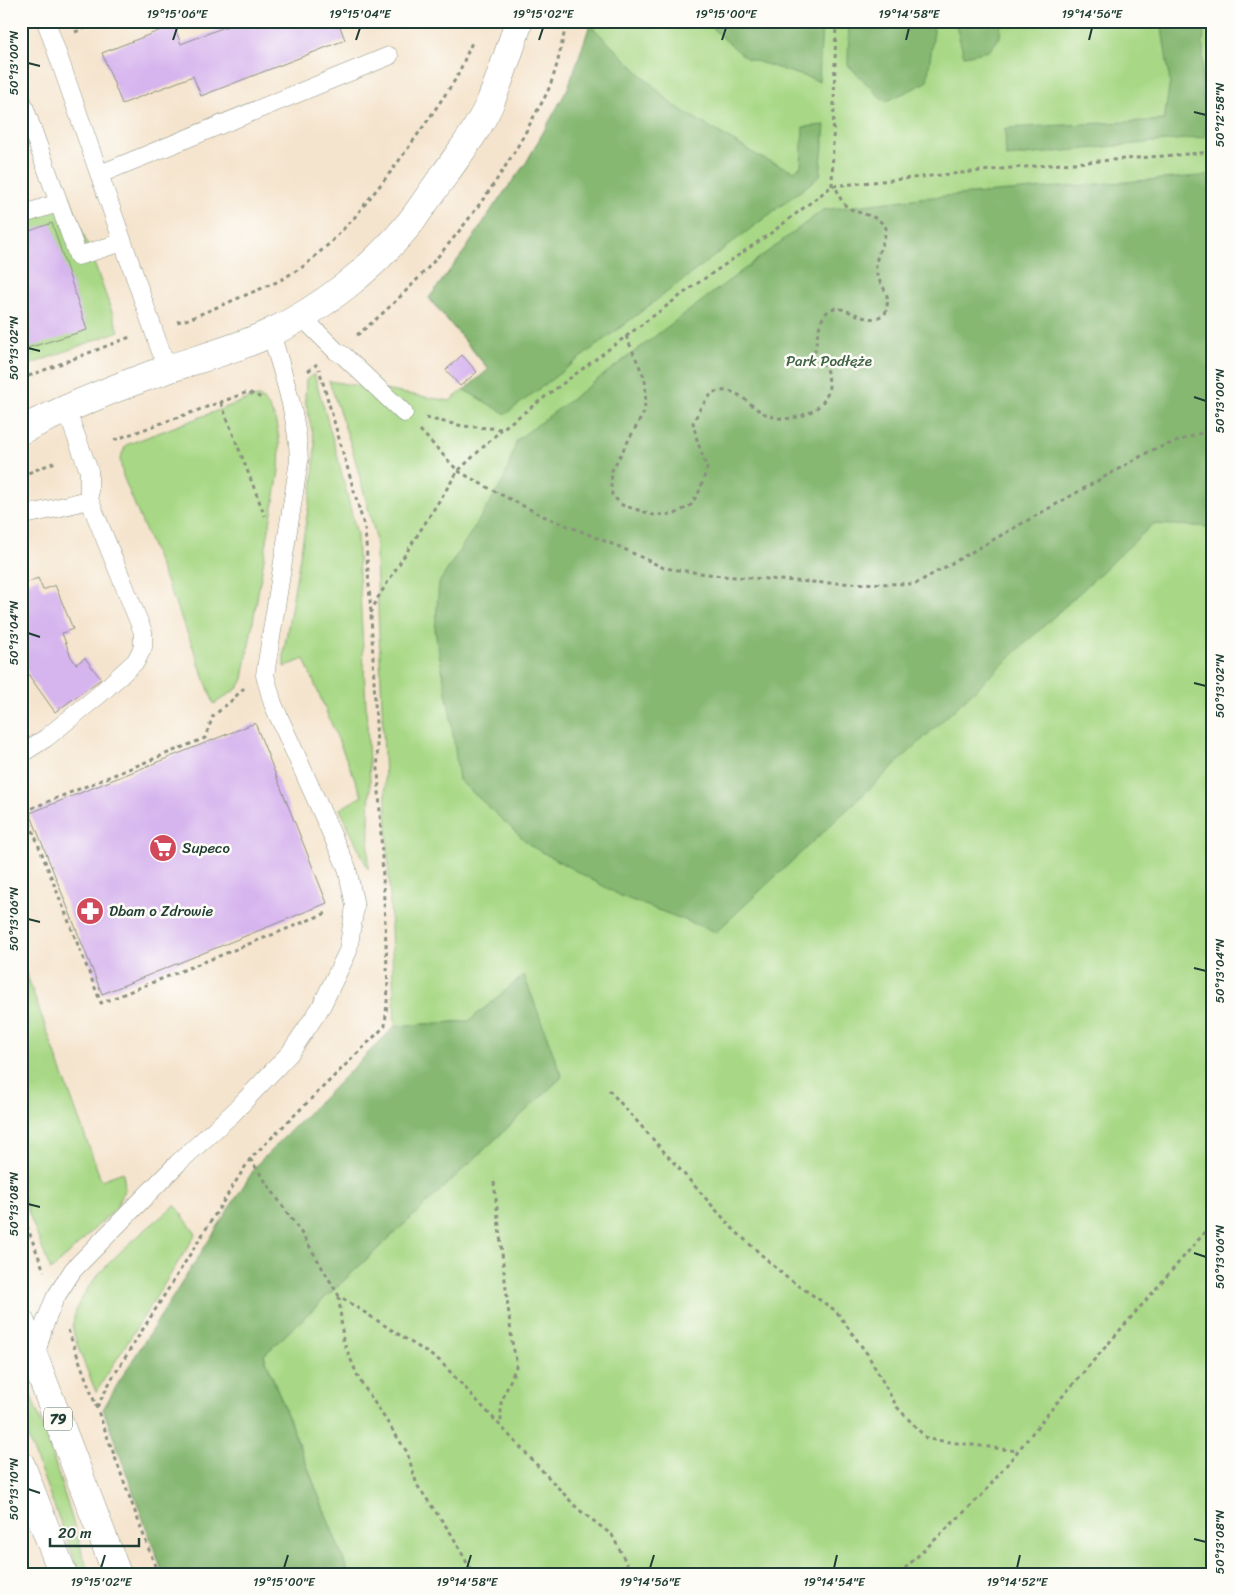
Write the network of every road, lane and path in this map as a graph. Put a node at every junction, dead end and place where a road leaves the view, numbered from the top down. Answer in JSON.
{"nodes":[{"id":1,"x":46,"y":21,"type":"edge"},
{"id":2,"x":87,"y":21,"type":"edge"},
{"id":3,"x":519,"y":21,"type":"edge"},
{"id":4,"x":567,"y":21,"type":"edge"},
{"id":5,"x":836,"y":21,"type":"edge"},
{"id":6,"x":1210,"y":21,"type":"edge"},
{"id":7,"x":82,"y":29,"type":"dead end"},
{"id":8,"x":473,"y":40,"type":"dead end"},
{"id":9,"x":389,"y":56,"type":"dead end"},
{"id":10,"x":21,"y":98,"type":"edge"},
{"id":11,"x":1213,"y":109,"type":"edge"},
{"id":12,"x":1213,"y":152,"type":"edge"},
{"id":13,"x":100,"y":174,"type":"junction"},
{"id":14,"x":834,"y":186,"type":"junction"},
{"id":15,"x":58,"y":203,"type":"junction"},
{"id":16,"x":21,"y":215,"type":"edge"},
{"id":17,"x":123,"y":242,"type":"junction"},
{"id":18,"x":301,"y":316,"type":"junction"},
{"id":19,"x":152,"y":329,"type":"junction"},
{"id":20,"x":271,"y":333,"type":"junction"},
{"id":21,"x":626,"y":336,"type":"junction"},
{"id":22,"x":336,"y":351,"type":"junction"},
{"id":23,"x":167,"y":369,"type":"junction"},
{"id":24,"x":308,"y":371,"type":"dead end"},
{"id":25,"x":21,"y":379,"type":"edge"},
{"id":26,"x":221,"y":402,"type":"junction"},
{"id":27,"x":272,"y":402,"type":"dead end"},
{"id":28,"x":66,"y":409,"type":"junction"},
{"id":29,"x":404,"y":413,"type":"junction"},
{"id":30,"x":21,"y":418,"type":"edge"},
{"id":31,"x":1213,"y":428,"type":"edge"},
{"id":32,"x":21,"y":430,"type":"edge"},
{"id":33,"x":502,"y":430,"type":"junction"},
{"id":34,"x":114,"y":440,"type":"dead end"},
{"id":35,"x":55,"y":462,"type":"dead end"},
{"id":36,"x":458,"y":471,"type":"junction"},
{"id":37,"x":21,"y":476,"type":"edge"},
{"id":38,"x":89,"y":500,"type":"junction"},
{"id":39,"x":21,"y":516,"type":"edge"},
{"id":40,"x":266,"y":520,"type":"dead end"},
{"id":41,"x":371,"y":614,"type":"junction"},
{"id":42,"x":246,"y":684,"type":"dead end"},
{"id":43,"x":21,"y":754,"type":"edge"},
{"id":44,"x":328,"y":912,"type":"dead end"},
{"id":45,"x":609,"y":1090,"type":"dead end"},
{"id":46,"x":250,"y":1159,"type":"junction"},
{"id":47,"x":494,"y":1182,"type":"dead end"},
{"id":48,"x":21,"y":1211,"type":"edge"},
{"id":49,"x":1213,"y":1224,"type":"edge"},
{"id":50,"x":46,"y":1276,"type":"dead end"},
{"id":51,"x":339,"y":1296,"type":"junction"},
{"id":52,"x":21,"y":1323,"type":"edge"},
{"id":53,"x":67,"y":1327,"type":"dead end"},
{"id":54,"x":35,"y":1359,"type":"junction"},
{"id":55,"x":97,"y":1407,"type":"junction"},
{"id":56,"x":501,"y":1426,"type":"junction"},
{"id":57,"x":1018,"y":1450,"type":"junction"},
{"id":58,"x":21,"y":1465,"type":"edge"},
{"id":59,"x":21,"y":1555,"type":"edge"},
{"id":60,"x":28,"y":1574,"type":"edge"},
{"id":61,"x":63,"y":1574,"type":"edge"},
{"id":62,"x":117,"y":1574,"type":"edge"},
{"id":63,"x":158,"y":1574,"type":"edge"},
{"id":64,"x":473,"y":1574,"type":"edge"},
{"id":65,"x":632,"y":1574,"type":"edge"},
{"id":66,"x":899,"y":1574,"type":"edge"}],
"edges":[{"from":1,"to":13,"type":"lane"},
{"from":2,"to":7,"type":"path"},
{"from":3,"to":18,"type":"street"},
{"from":4,"to":22,"type":"path"},
{"from":5,"to":14,"type":"path"},
{"from":6,"to":11,"type":"path"},
{"from":8,"to":19,"type":"path"},
{"from":9,"to":13,"type":"lane"},
{"from":10,"to":15,"type":"lane"},
{"from":12,"to":14,"type":"path"},
{"from":13,"to":17,"type":"lane"},
{"from":14,"to":21,"type":"path"},
{"from":14,"to":21,"type":"path"},
{"from":15,"to":16,"type":"lane"},
{"from":15,"to":17,"type":"lane"},
{"from":17,"to":19,"type":"lane"},
{"from":18,"to":20,"type":"street"},
{"from":18,"to":22,"type":"lane"},
{"from":19,"to":23,"type":"lane"},
{"from":19,"to":25,"type":"path"},
{"from":20,"to":23,"type":"street"},
{"from":20,"to":54,"type":"lane"},
{"from":21,"to":33,"type":"path"},
{"from":22,"to":29,"type":"lane"},
{"from":23,"to":28,"type":"street"},
{"from":24,"to":41,"type":"path"},
{"from":26,"to":27,"type":"path"},
{"from":26,"to":34,"type":"path"},
{"from":26,"to":40,"type":"path"},
{"from":28,"to":30,"type":"street"},
{"from":28,"to":32,"type":"street"},
{"from":28,"to":38,"type":"lane"},
{"from":29,"to":33,"type":"path"},
{"from":29,"to":36,"type":"path"},
{"from":31,"to":36,"type":"path"},
{"from":33,"to":36,"type":"path"},
{"from":35,"to":37,"type":"path"},
{"from":36,"to":41,"type":"path"},
{"from":38,"to":39,"type":"lane"},
{"from":38,"to":43,"type":"lane"},
{"from":41,"to":46,"type":"path"},
{"from":42,"to":44,"type":"path"},
{"from":45,"to":57,"type":"path"},
{"from":46,"to":51,"type":"path"},
{"from":46,"to":55,"type":"path"},
{"from":47,"to":56,"type":"path"},
{"from":48,"to":50,"type":"path"},
{"from":49,"to":57,"type":"path"},
{"from":51,"to":56,"type":"path"},
{"from":51,"to":64,"type":"path"},
{"from":52,"to":54,"type":"street","number":"79"},
{"from":53,"to":55,"type":"path"},
{"from":54,"to":62,"type":"street","number":"79"},
{"from":55,"to":63,"type":"path"},
{"from":56,"to":65,"type":"path"},
{"from":57,"to":66,"type":"path"},
{"from":58,"to":61,"type":"street"},
{"from":59,"to":60,"type":"path"}]}
